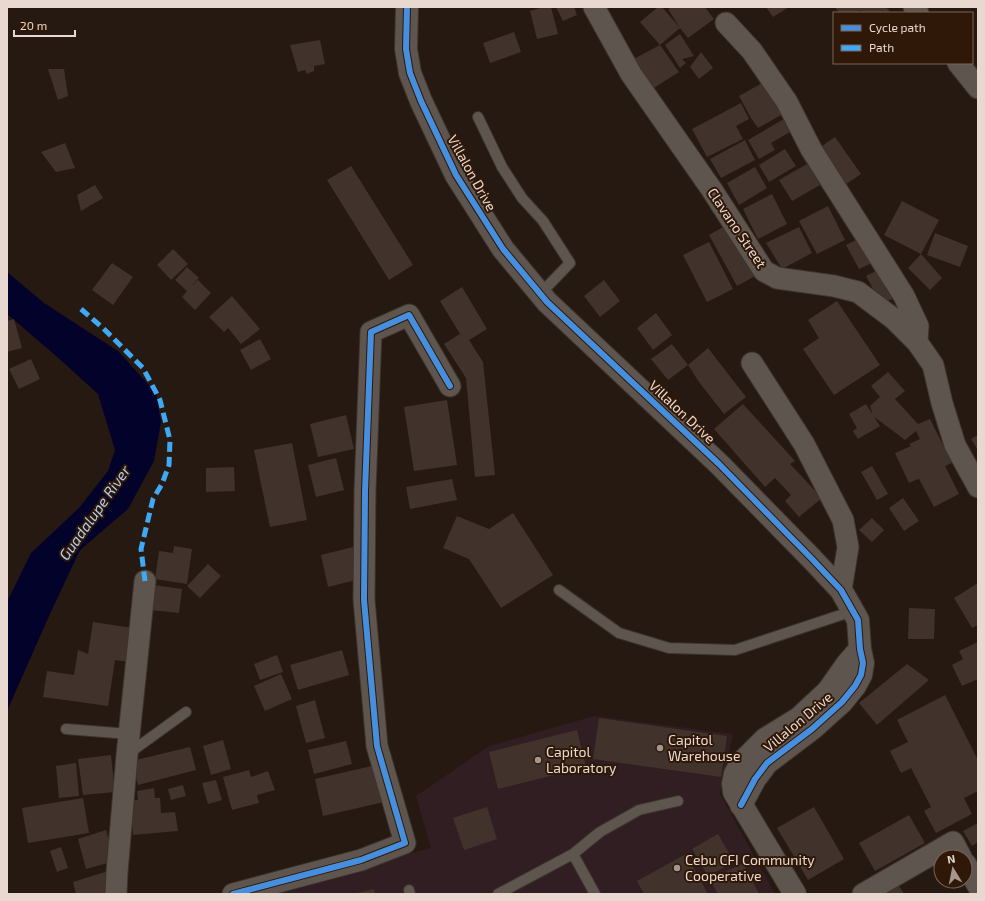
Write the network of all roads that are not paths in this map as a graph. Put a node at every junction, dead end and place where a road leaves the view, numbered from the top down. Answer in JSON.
{"nodes":[{"id":1,"x":407,"y":7,"type":"edge"},
{"id":2,"x":594,"y":7,"type":"edge"},
{"id":3,"x":726,"y":23,"type":"dead end"},
{"id":4,"x":959,"y":64,"type":"edge"},
{"id":5,"x":978,"y":88,"type":"edge"},
{"id":6,"x":478,"y":117,"type":"dead end"},
{"id":7,"x":540,"y":294,"type":"junction"},
{"id":8,"x":917,"y":342,"type":"junction"},
{"id":9,"x":752,"y":363,"type":"dead end"},
{"id":10,"x":450,"y":386,"type":"dead end"},
{"id":11,"x":978,"y":487,"type":"edge"},
{"id":12,"x":145,"y":581,"type":"dead end"},
{"id":13,"x":559,"y":590,"type":"dead end"},
{"id":14,"x":841,"y":590,"type":"junction"},
{"id":15,"x":853,"y":611,"type":"junction"},
{"id":16,"x":186,"y":712,"type":"dead end"},
{"id":17,"x":66,"y":729,"type":"dead end"},
{"id":18,"x":129,"y":734,"type":"junction"},
{"id":19,"x":127,"y":755,"type":"junction"},
{"id":20,"x":678,"y":801,"type":"dead end"},
{"id":21,"x":573,"y":854,"type":"junction"},
{"id":22,"x":933,"y":861,"type":"edge"},
{"id":23,"x":116,"y":894,"type":"edge"},
{"id":24,"x":233,"y":894,"type":"edge"},
{"id":25,"x":498,"y":894,"type":"edge"},
{"id":26,"x":595,"y":894,"type":"edge"},
{"id":27,"x":794,"y":894,"type":"edge"},
{"id":28,"x":863,"y":894,"type":"edge"}],
"edges":[{"from":1,"to":7,"type":"street","name":"Villalon Drive"},
{"from":2,"to":8,"type":"street","name":"Clavano Street"},
{"from":3,"to":8,"type":"street"},
{"from":4,"to":5,"type":"street"},
{"from":6,"to":7,"type":"lane"},
{"from":7,"to":14,"type":"street","name":"Villalon Drive"},
{"from":8,"to":11,"type":"street","name":"Clavano Street"},
{"from":9,"to":14,"type":"street"},
{"from":10,"to":24,"type":"street"},
{"from":12,"to":18,"type":"street"},
{"from":13,"to":15,"type":"lane"},
{"from":14,"to":15,"type":"street","name":"Villalon Drive"},
{"from":15,"to":27,"type":"street","name":"Villalon Drive"},
{"from":16,"to":19,"type":"lane"},
{"from":17,"to":18,"type":"lane"},
{"from":18,"to":19,"type":"street"},
{"from":19,"to":23,"type":"street"},
{"from":20,"to":21,"type":"lane"},
{"from":21,"to":25,"type":"lane"},
{"from":21,"to":26,"type":"lane"},
{"from":22,"to":28,"type":"street"}]}
